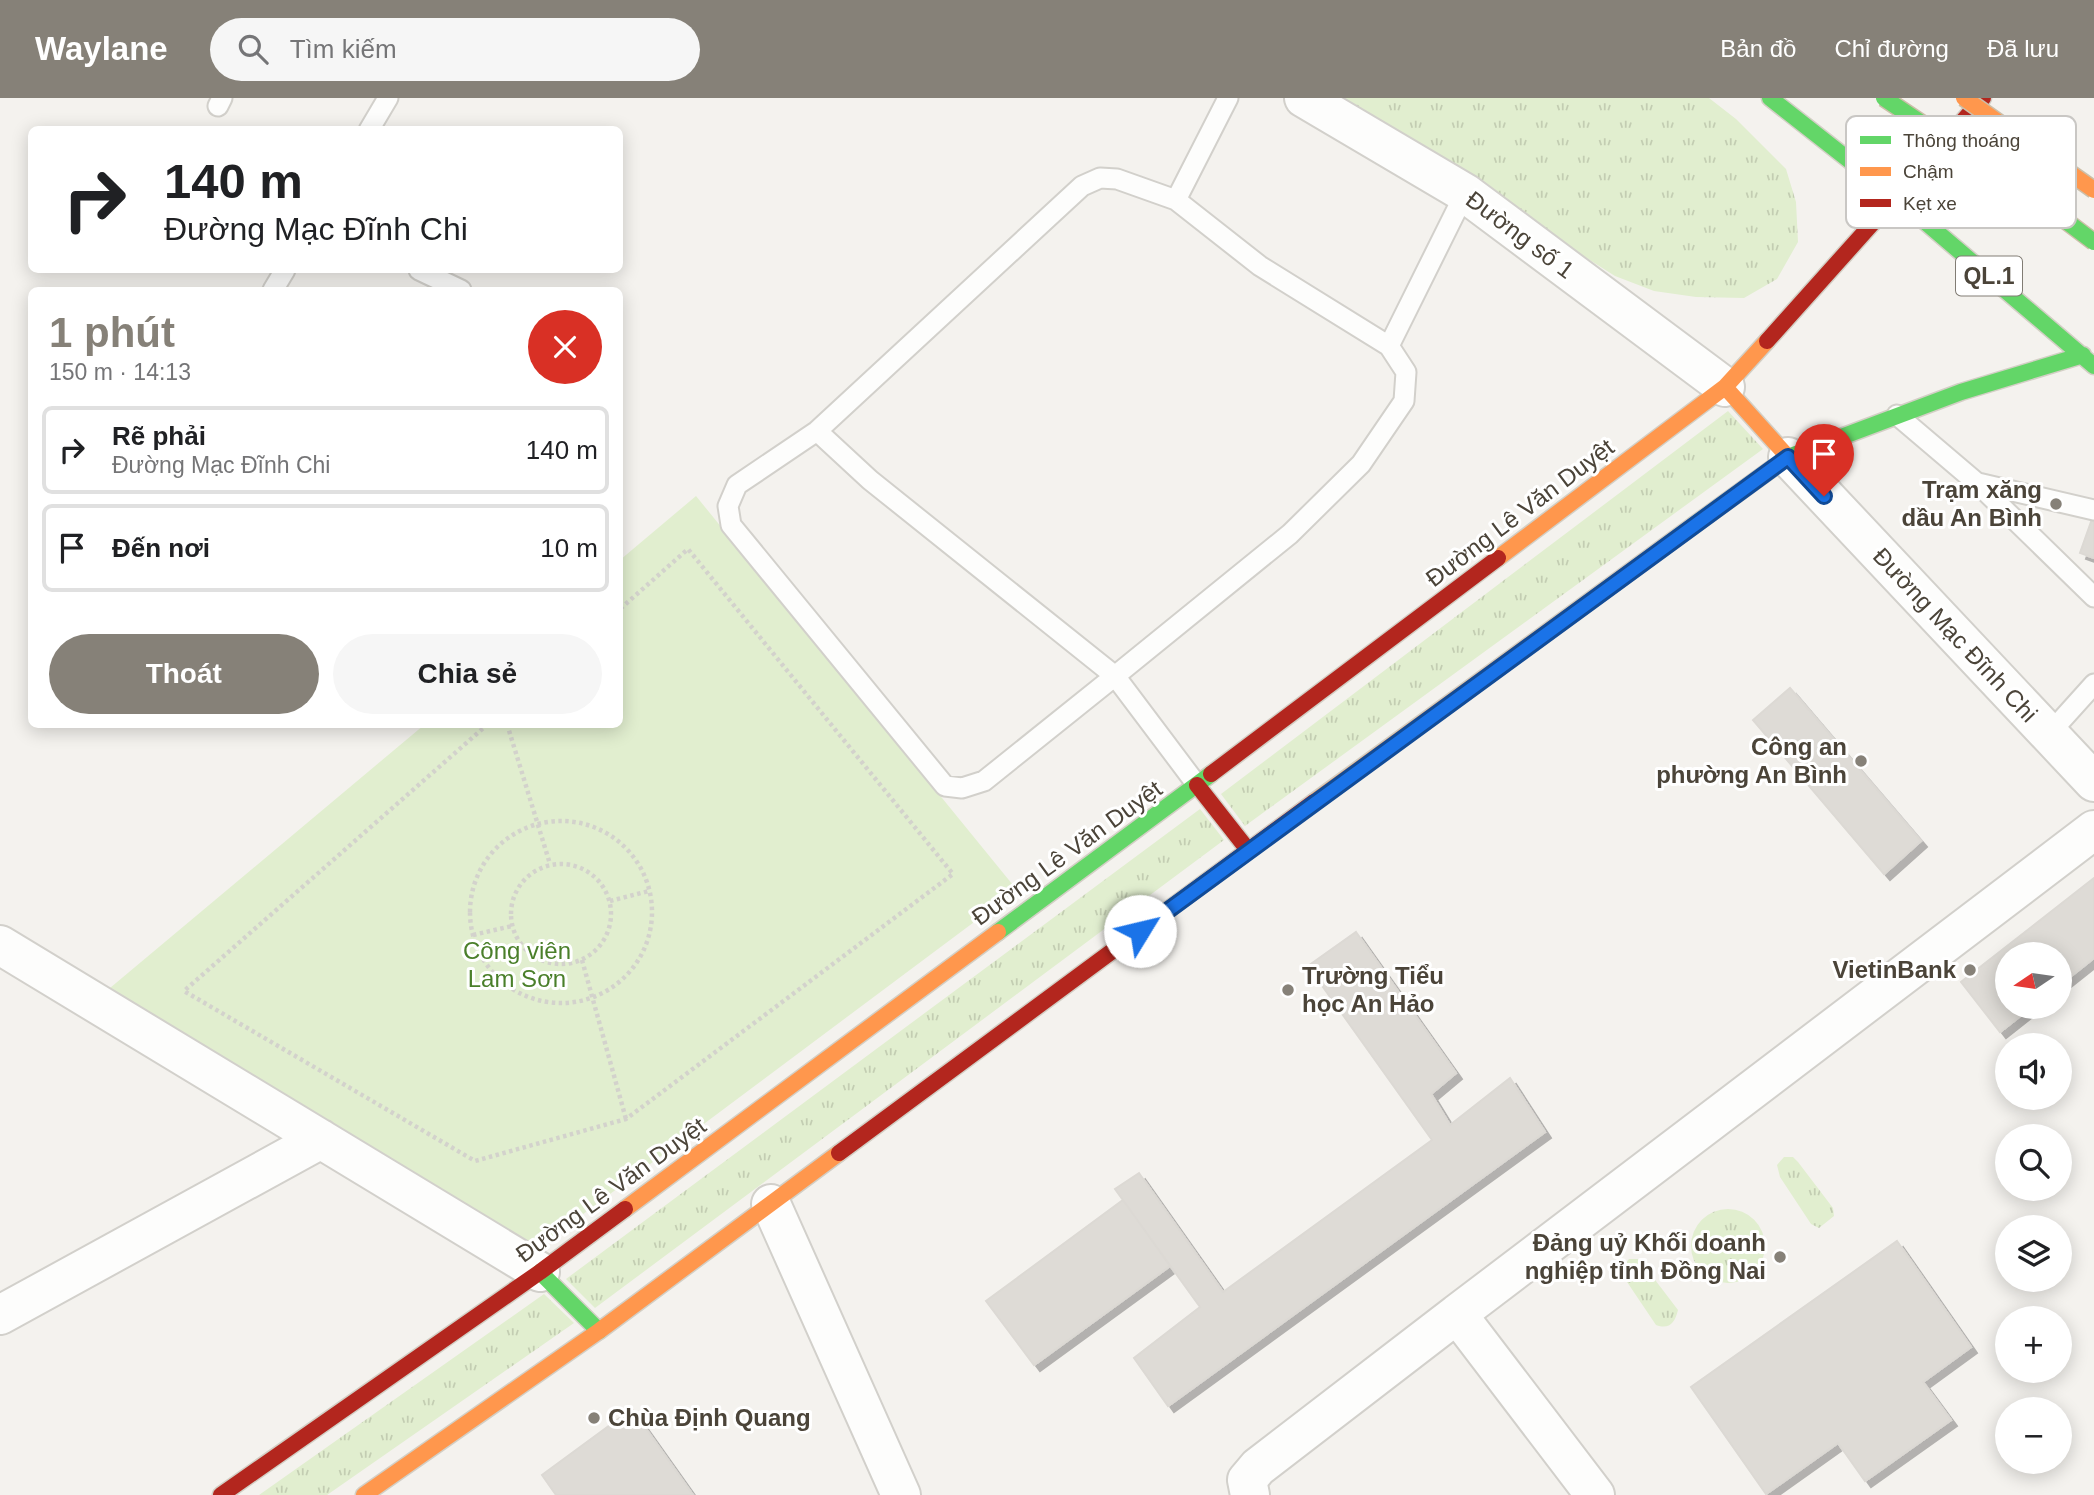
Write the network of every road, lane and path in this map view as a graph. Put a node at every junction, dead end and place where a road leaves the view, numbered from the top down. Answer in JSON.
{"nodes":[{"id":1,"x":388,"y":98,"type":"edge"},
{"id":2,"x":1228,"y":98,"type":"edge"},
{"id":3,"x":1304,"y":98,"type":"edge"},
{"id":4,"x":1770,"y":98,"type":"edge"},
{"id":5,"x":1803,"y":98,"type":"edge"},
{"id":6,"x":1884,"y":98,"type":"edge"},
{"id":7,"x":1964,"y":98,"type":"edge"},
{"id":8,"x":1983,"y":98,"type":"edge"},
{"id":9,"x":1792,"y":115,"type":"junction"},
{"id":10,"x":1911,"y":116,"type":"edge"},
{"id":11,"x":1967,"y":116,"type":"edge"},
{"id":12,"x":1989,"y":116,"type":"edge"},
{"id":13,"x":371,"y":126,"type":"edge"},
{"id":14,"x":1846,"y":158,"type":"edge"},
{"id":15,"x":2076,"y":177,"type":"edge"},
{"id":16,"x":2094,"y":190,"type":"edge"},
{"id":17,"x":1465,"y":193,"type":"junction"},
{"id":18,"x":1176,"y":200,"type":"junction"},
{"id":19,"x":1868,"y":228,"type":"edge"},
{"id":20,"x":1933,"y":228,"type":"edge"},
{"id":21,"x":2075,"y":228,"type":"edge"},
{"id":22,"x":2094,"y":242,"type":"edge"},
{"id":23,"x":425,"y":273,"type":"edge"},
{"id":24,"x":455,"y":287,"type":"edge"},
{"id":25,"x":2094,"y":341,"type":"edge"},
{"id":26,"x":1389,"y":346,"type":"junction"},
{"id":27,"x":2088,"y":360,"type":"edge"},
{"id":28,"x":1725,"y":387,"type":"junction"},
{"id":29,"x":1897,"y":415,"type":"junction"},
{"id":30,"x":817,"y":431,"type":"junction"},
{"id":31,"x":1788,"y":457,"type":"junction"},
{"id":32,"x":1977,"y":483,"type":"junction"},
{"id":33,"x":2094,"y":510,"type":"edge"},
{"id":34,"x":2094,"y":597,"type":"edge"},
{"id":35,"x":623,"y":606,"type":"edge"},
{"id":36,"x":1115,"y":676,"type":"junction"},
{"id":37,"x":2094,"y":684,"type":"edge"},
{"id":38,"x":483,"y":728,"type":"edge"},
{"id":39,"x":508,"y":728,"type":"edge"},
{"id":40,"x":2049,"y":734,"type":"junction"},
{"id":41,"x":2094,"y":782,"type":"edge"},
{"id":42,"x":1197,"y":785,"type":"junction"},
{"id":43,"x":537,"y":823,"type":"junction"},
{"id":44,"x":2094,"y":830,"type":"edge"},
{"id":45,"x":1248,"y":850,"type":"junction"},
{"id":46,"x":550,"y":864,"type":"junction"},
{"id":47,"x":649,"y":891,"type":"junction"},
{"id":48,"x":609,"y":901,"type":"junction"},
{"id":49,"x":512,"y":926,"type":"junction"},
{"id":50,"x":473,"y":935,"type":"junction"},
{"id":51,"x":0,"y":945,"type":"edge"},
{"id":52,"x":582,"y":960,"type":"junction"},
{"id":53,"x":593,"y":999,"type":"junction"},
{"id":54,"x":626,"y":1119,"type":"junction"},
{"id":55,"x":321,"y":1139,"type":"junction"},
{"id":56,"x":771,"y":1204,"type":"junction"},
{"id":57,"x":540,"y":1272,"type":"junction"},
{"id":58,"x":1457,"y":1314,"type":"junction"},
{"id":59,"x":0,"y":1315,"type":"edge"},
{"id":60,"x":600,"y":1331,"type":"junction"},
{"id":61,"x":221,"y":1495,"type":"edge"},
{"id":62,"x":364,"y":1495,"type":"edge"},
{"id":63,"x":901,"y":1495,"type":"edge"},
{"id":64,"x":1250,"y":1495,"type":"edge"},
{"id":65,"x":1595,"y":1495,"type":"edge"}],
"edges":[{"from":1,"to":13,"type":"lane"},
{"from":2,"to":18,"type":"lane"},
{"from":3,"to":17,"type":"street","name":"Đường số 1"},
{"from":4,"to":9,"type":"main road","number":"QL.1"},
{"from":5,"to":9,"type":"main road"},
{"from":6,"to":10,"type":"main road","bridge":true},
{"from":7,"to":12,"type":"main road","bridge":true},
{"from":8,"to":11,"type":"main road","name":"Đường Lê Văn Duyệt"},
{"from":9,"to":14,"type":"main road","number":"QL.1"},
{"from":15,"to":16,"type":"main road","bridge":true},
{"from":17,"to":26,"type":"lane"},
{"from":17,"to":28,"type":"street","name":"Đường số 1"},
{"from":18,"to":26,"type":"lane"},
{"from":18,"to":30,"type":"lane"},
{"from":19,"to":28,"type":"main road","name":"Đường Lê Văn Duyệt"},
{"from":20,"to":27,"type":"main road","number":"QL.1"},
{"from":21,"to":22,"type":"main road","bridge":true},
{"from":23,"to":24,"type":"lane"},
{"from":25,"to":27,"type":"main road"},
{"from":26,"to":36,"type":"lane"},
{"from":27,"to":29,"type":"main road"},
{"from":28,"to":31,"type":"main road"},
{"from":28,"to":42,"type":"main road","name":"Đường Lê Văn Duyệt"},
{"from":29,"to":31,"type":"main road"},
{"from":29,"to":32,"type":"lane"},
{"from":30,"to":36,"type":"lane"},
{"from":30,"to":36,"type":"lane"},
{"from":31,"to":40,"type":"street","name":"Đường Mạc Đĩnh Chi"},
{"from":31,"to":45,"type":"main road"},
{"from":32,"to":33,"type":"lane"},
{"from":32,"to":34,"type":"lane"},
{"from":35,"to":54,"type":"path"},
{"from":36,"to":42,"type":"lane"},
{"from":37,"to":40,"type":"lane"},
{"from":38,"to":54,"type":"path"},
{"from":39,"to":43,"type":"path"},
{"from":40,"to":41,"type":"street","name":"Đường Mạc Đĩnh Chi"},
{"from":42,"to":45,"type":"main road"},
{"from":42,"to":57,"type":"main road","name":"Đường Lê Văn Duyệt"},
{"from":43,"to":46,"type":"path"},
{"from":43,"to":47,"type":"path"},
{"from":43,"to":50,"type":"path"},
{"from":44,"to":58,"type":"street"},
{"from":45,"to":56,"type":"main road"},
{"from":46,"to":48,"type":"path"},
{"from":46,"to":49,"type":"path"},
{"from":47,"to":48,"type":"path"},
{"from":47,"to":53,"type":"path"},
{"from":48,"to":52,"type":"path"},
{"from":49,"to":50,"type":"path"},
{"from":49,"to":52,"type":"path"},
{"from":50,"to":53,"type":"path"},
{"from":51,"to":55,"type":"street"},
{"from":52,"to":53,"type":"path"},
{"from":53,"to":54,"type":"path"},
{"from":55,"to":57,"type":"street"},
{"from":55,"to":59,"type":"street"},
{"from":56,"to":60,"type":"main road"},
{"from":56,"to":63,"type":"street"},
{"from":57,"to":60,"type":"main road"},
{"from":57,"to":61,"type":"main road","name":"Đường Lê Văn Duyệt"},
{"from":58,"to":64,"type":"street"},
{"from":58,"to":65,"type":"street"},
{"from":60,"to":62,"type":"main road"}]}
